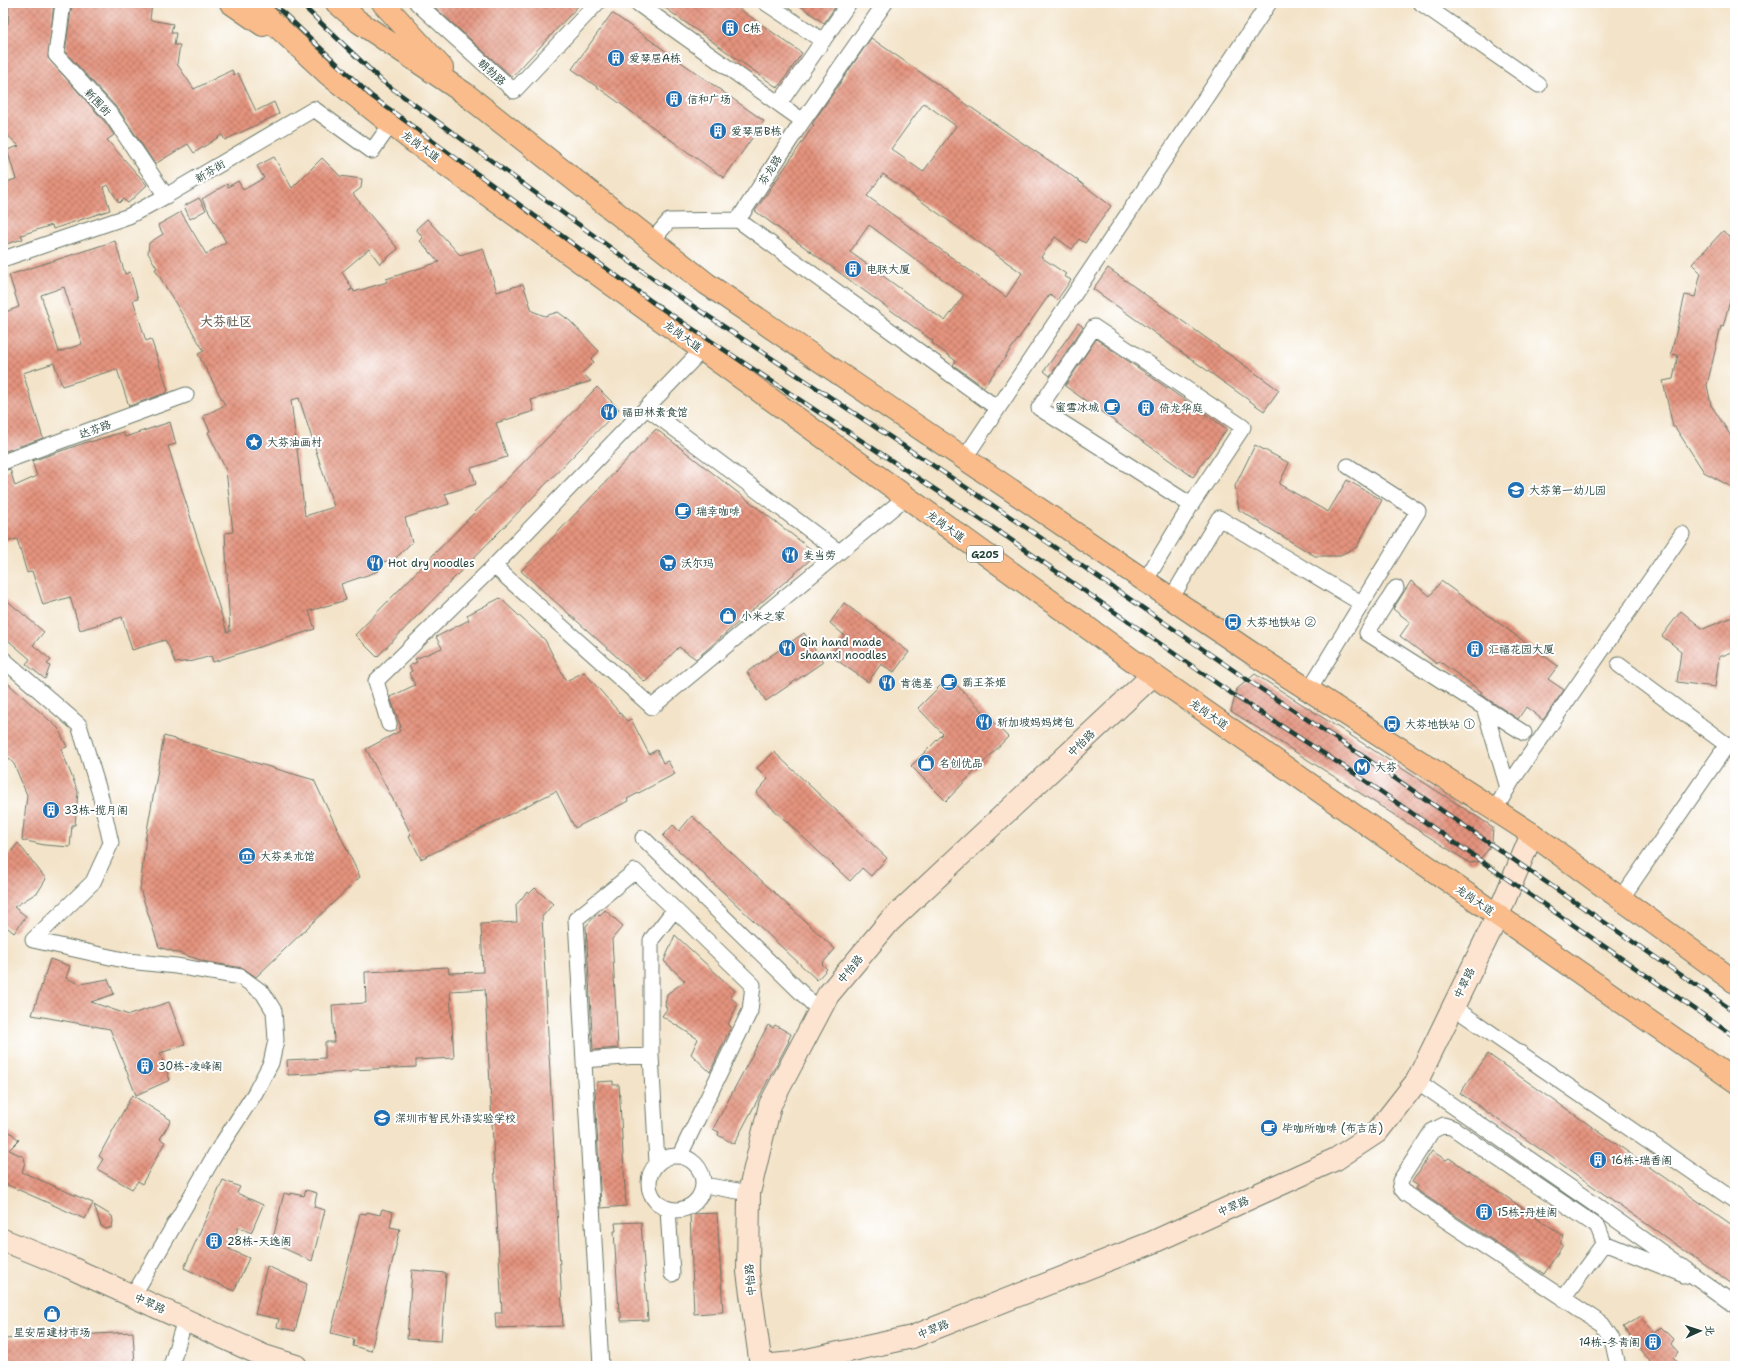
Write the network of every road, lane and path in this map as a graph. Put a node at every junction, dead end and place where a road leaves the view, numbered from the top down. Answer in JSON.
{"nodes":[{"id":1,"x":64,"y":3,"type":"edge"},
{"id":2,"x":231,"y":3,"type":"edge"},
{"id":3,"x":252,"y":3,"type":"edge"},
{"id":4,"x":337,"y":3,"type":"edge"},
{"id":5,"x":383,"y":3,"type":"edge"},
{"id":6,"x":417,"y":3,"type":"edge"},
{"id":7,"x":597,"y":3,"type":"edge"},
{"id":8,"x":637,"y":3,"type":"edge"},
{"id":9,"x":766,"y":3,"type":"edge"},
{"id":10,"x":849,"y":3,"type":"edge"},
{"id":11,"x":885,"y":3,"type":"edge"},
{"id":12,"x":1269,"y":3,"type":"edge"},
{"id":13,"x":1421,"y":3,"type":"edge"},
{"id":14,"x":823,"y":40,"type":"junction"},
{"id":15,"x":316,"y":63,"type":"junction"},
{"id":16,"x":1539,"y":85,"type":"dead end"},
{"id":17,"x":464,"y":93,"type":"junction"},
{"id":18,"x":779,"y":104,"type":"junction"},
{"id":19,"x":803,"y":121,"type":"junction"},
{"id":20,"x":391,"y":124,"type":"junction"},
{"id":21,"x":166,"y":196,"type":"junction"},
{"id":22,"x":738,"y":220,"type":"junction"},
{"id":23,"x":652,"y":241,"type":"junction"},
{"id":24,"x":3,"y":259,"type":"edge"},
{"id":25,"x":702,"y":350,"type":"junction"},
{"id":26,"x":186,"y":395,"type":"dead end"},
{"id":27,"x":647,"y":408,"type":"junction"},
{"id":28,"x":998,"y":408,"type":"junction"},
{"id":29,"x":964,"y":459,"type":"junction"},
{"id":30,"x":3,"y":462,"type":"edge"},
{"id":31,"x":1348,"y":466,"type":"dead end"},
{"id":32,"x":906,"y":498,"type":"junction"},
{"id":33,"x":1191,"y":505,"type":"junction"},
{"id":34,"x":1682,"y":534,"type":"dead end"},
{"id":35,"x":839,"y":552,"type":"junction"},
{"id":36,"x":494,"y":566,"type":"junction"},
{"id":37,"x":1145,"y":581,"type":"junction"},
{"id":38,"x":1396,"y":588,"type":"dead end"},
{"id":39,"x":1171,"y":599,"type":"junction"},
{"id":40,"x":1361,"y":603,"type":"junction"},
{"id":41,"x":3,"y":659,"type":"edge"},
{"id":42,"x":1619,"y":665,"type":"dead end"},
{"id":43,"x":1153,"y":675,"type":"junction"},
{"id":44,"x":1308,"y":690,"type":"junction"},
{"id":45,"x":1484,"y":707,"type":"junction"},
{"id":46,"x":389,"y":724,"type":"dead end"},
{"id":47,"x":1524,"y":733,"type":"dead end"},
{"id":48,"x":1508,"y":788,"type":"junction"},
{"id":49,"x":1495,"y":810,"type":"junction"},
{"id":50,"x":1532,"y":834,"type":"junction"},
{"id":51,"x":644,"y":838,"type":"dead end"},
{"id":52,"x":1621,"y":899,"type":"junction"},
{"id":53,"x":674,"y":908,"type":"junction"},
{"id":54,"x":1498,"y":916,"type":"junction"},
{"id":55,"x":1735,"y":982,"type":"edge"},
{"id":56,"x":1453,"y":1007,"type":"junction"},
{"id":57,"x":820,"y":1010,"type":"junction"},
{"id":58,"x":651,"y":1055,"type":"junction"},
{"id":59,"x":584,"y":1060,"type":"junction"},
{"id":60,"x":1417,"y":1081,"type":"junction"},
{"id":61,"x":1735,"y":1081,"type":"edge"},
{"id":62,"x":680,"y":1156,"type":"junction"},
{"id":63,"x":657,"y":1163,"type":"junction"},
{"id":64,"x":704,"y":1185,"type":"junction"},
{"id":65,"x":749,"y":1192,"type":"junction"},
{"id":66,"x":1735,"y":1201,"type":"edge"},
{"id":67,"x":668,"y":1209,"type":"junction"},
{"id":68,"x":3,"y":1240,"type":"edge"},
{"id":69,"x":1604,"y":1244,"type":"junction"},
{"id":70,"x":672,"y":1274,"type":"dead end"},
{"id":71,"x":1705,"y":1283,"type":"junction"},
{"id":72,"x":132,"y":1296,"type":"junction"},
{"id":73,"x":1563,"y":1299,"type":"junction"},
{"id":74,"x":1735,"y":1305,"type":"edge"},
{"id":75,"x":185,"y":1320,"type":"junction"},
{"id":76,"x":171,"y":1366,"type":"edge"},
{"id":77,"x":296,"y":1366,"type":"edge"},
{"id":78,"x":601,"y":1366,"type":"edge"},
{"id":79,"x":761,"y":1366,"type":"edge"},
{"id":80,"x":1618,"y":1366,"type":"edge"}],
"edges":[{"from":1,"to":21,"type":"street","name":"新围街"},
{"from":2,"to":15,"type":"highway"},
{"from":3,"to":15,"type":"highway","name":"龙岗大道","number":"G205"},
{"from":4,"to":17,"type":"highway"},
{"from":5,"to":17,"type":"highway"},
{"from":6,"to":7,"type":"street","name":"朝勃路"},
{"from":8,"to":18,"type":"street"},
{"from":9,"to":14,"type":"street"},
{"from":10,"to":14,"type":"street"},
{"from":11,"to":19,"type":"street","name":"芬龙路"},
{"from":12,"to":28,"type":"street"},
{"from":13,"to":16,"type":"street"},
{"from":14,"to":18,"type":"street"},
{"from":15,"to":20,"type":"highway","name":"龙岗大道","number":"G205"},
{"from":17,"to":23,"type":"highway"},
{"from":18,"to":19,"type":"street"},
{"from":19,"to":22,"type":"street","name":"芬龙路"},
{"from":20,"to":21,"type":"street","name":"新芬街"},
{"from":20,"to":25,"type":"highway","name":"龙岗大道","number":"G205"},
{"from":21,"to":24,"type":"street","name":"新芬街"},
{"from":22,"to":23,"type":"street"},
{"from":22,"to":28,"type":"street"},
{"from":23,"to":29,"type":"highway"},
{"from":25,"to":27,"type":"street"},
{"from":25,"to":32,"type":"highway","name":"龙岗大道","number":"G205"},
{"from":26,"to":30,"type":"street","name":"达芬路"},
{"from":27,"to":35,"type":"street"},
{"from":27,"to":36,"type":"street"},
{"from":28,"to":29,"type":"street"},
{"from":29,"to":37,"type":"highway"},
{"from":31,"to":40,"type":"street"},
{"from":32,"to":35,"type":"street"},
{"from":32,"to":43,"type":"highway","name":"龙岗大道","number":"G205"},
{"from":33,"to":33,"type":"street"},
{"from":33,"to":37,"type":"street"},
{"from":34,"to":48,"type":"street"},
{"from":35,"to":36,"type":"street"},
{"from":36,"to":46,"type":"street"},
{"from":37,"to":39,"type":"highway"},
{"from":38,"to":45,"type":"street"},
{"from":39,"to":40,"type":"street"},
{"from":39,"to":44,"type":"highway"},
{"from":40,"to":44,"type":"street"},
{"from":41,"to":72,"type":"street"},
{"from":42,"to":52,"type":"street"},
{"from":43,"to":54,"type":"highway","name":"龙岗大道","number":"G205"},
{"from":43,"to":57,"type":"main road","name":"中怡路"},
{"from":44,"to":49,"type":"highway"},
{"from":45,"to":47,"type":"street"},
{"from":45,"to":48,"type":"street"},
{"from":48,"to":49,"type":"street"},
{"from":49,"to":50,"type":"highway"},
{"from":50,"to":52,"type":"highway"},
{"from":50,"to":54,"type":"main road","name":"中翠路"},
{"from":51,"to":57,"type":"street"},
{"from":52,"to":55,"type":"highway"},
{"from":53,"to":58,"type":"street"},
{"from":53,"to":59,"type":"street"},
{"from":53,"to":62,"type":"street"},
{"from":54,"to":56,"type":"main road","name":"中翠路"},
{"from":54,"to":61,"type":"highway","name":"龙岗大道","number":"G205"},
{"from":56,"to":60,"type":"main road","name":"中翠路"},
{"from":56,"to":66,"type":"street"},
{"from":57,"to":65,"type":"main road","name":"中怡路"},
{"from":58,"to":59,"type":"street"},
{"from":58,"to":63,"type":"street"},
{"from":59,"to":78,"type":"street"},
{"from":60,"to":71,"type":"street"},
{"from":60,"to":79,"type":"main road","name":"中翠路"},
{"from":62,"to":63,"type":"street"},
{"from":62,"to":64,"type":"street"},
{"from":63,"to":67,"type":"street"},
{"from":64,"to":65,"type":"street"},
{"from":64,"to":67,"type":"street"},
{"from":65,"to":79,"type":"main road","name":"中怡路"},
{"from":67,"to":70,"type":"street"},
{"from":68,"to":72,"type":"main road","name":"中翠路"},
{"from":69,"to":71,"type":"street"},
{"from":69,"to":73,"type":"street"},
{"from":69,"to":73,"type":"street"},
{"from":71,"to":74,"type":"street"},
{"from":72,"to":75,"type":"main road","name":"中翠路"},
{"from":73,"to":80,"type":"street"},
{"from":75,"to":76,"type":"street"},
{"from":75,"to":77,"type":"main road","name":"中翠路"}]}
